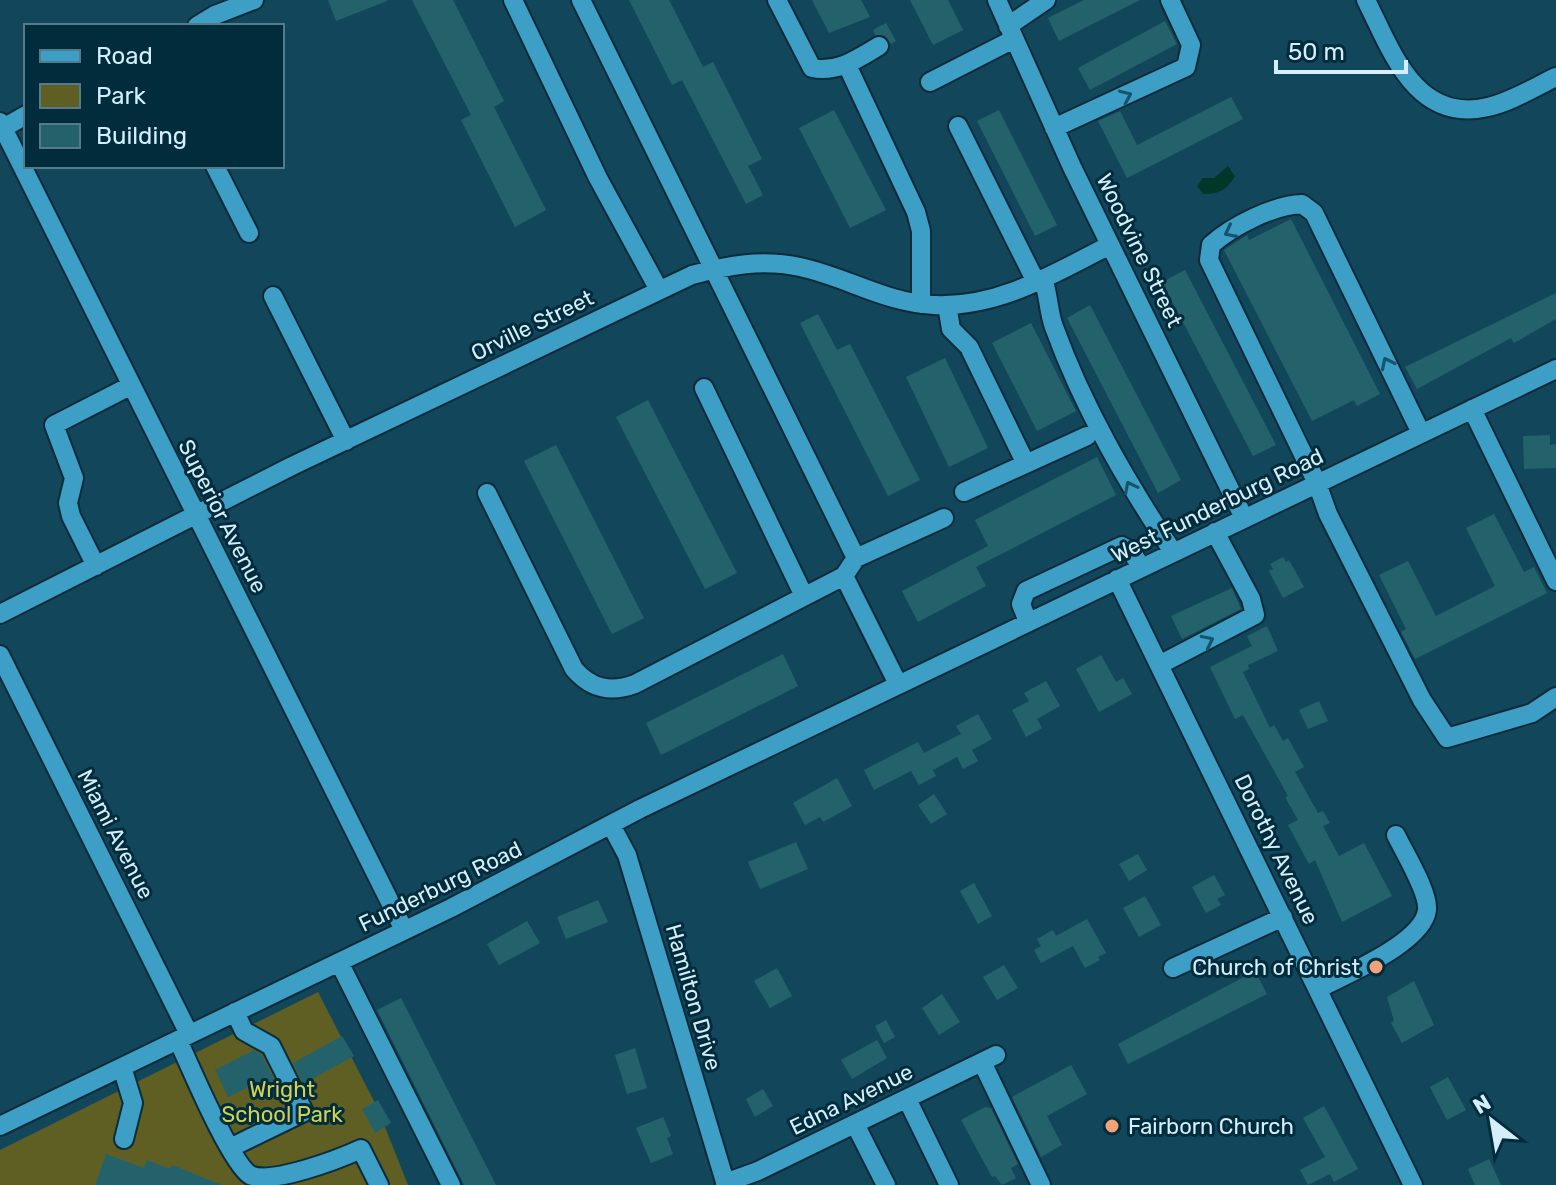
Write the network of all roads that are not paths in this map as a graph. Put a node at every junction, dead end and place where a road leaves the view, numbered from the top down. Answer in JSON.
{"nodes":[{"id":1,"x":254,"y":0,"type":"edge"},
{"id":2,"x":513,"y":0,"type":"edge"},
{"id":3,"x":581,"y":0,"type":"edge"},
{"id":4,"x":777,"y":0,"type":"edge"},
{"id":5,"x":997,"y":0,"type":"edge"},
{"id":6,"x":1046,"y":0,"type":"edge"},
{"id":7,"x":1170,"y":0,"type":"edge"},
{"id":8,"x":1366,"y":0,"type":"edge"},
{"id":9,"x":218,"y":7,"type":"edge"},
{"id":10,"x":199,"y":24,"type":"edge"},
{"id":11,"x":1011,"y":32,"type":"junction"},
{"id":12,"x":879,"y":46,"type":"dead end"},
{"id":13,"x":847,"y":65,"type":"junction"},
{"id":14,"x":1556,"y":77,"type":"edge"},
{"id":15,"x":930,"y":82,"type":"dead end"},
{"id":16,"x":24,"y":116,"type":"edge"},
{"id":17,"x":958,"y":126,"type":"dead end"},
{"id":18,"x":1,"y":127,"type":"edge"},
{"id":19,"x":1054,"y":128,"type":"junction"},
{"id":20,"x":216,"y":168,"type":"edge"},
{"id":21,"x":249,"y":233,"type":"dead end"},
{"id":22,"x":1110,"y":245,"type":"junction"},
{"id":23,"x":715,"y":269,"type":"junction"},
{"id":24,"x":1040,"y":280,"type":"junction"},
{"id":25,"x":659,"y":290,"type":"junction"},
{"id":26,"x":273,"y":296,"type":"dead end"},
{"id":27,"x":921,"y":304,"type":"junction"},
{"id":28,"x":947,"y":305,"type":"junction"},
{"id":29,"x":1556,"y":369,"type":"edge"},
{"id":30,"x":130,"y":386,"type":"junction"},
{"id":31,"x":704,"y":388,"type":"dead end"},
{"id":32,"x":1472,"y":409,"type":"junction"},
{"id":33,"x":1421,"y":433,"type":"junction"},
{"id":34,"x":1087,"y":436,"type":"dead end"},
{"id":35,"x":346,"y":441,"type":"junction"},
{"id":36,"x":1026,"y":464,"type":"junction"},
{"id":37,"x":1317,"y":483,"type":"junction"},
{"id":38,"x":964,"y":492,"type":"dead end"},
{"id":39,"x":487,"y":493,"type":"dead end"},
{"id":40,"x":196,"y":516,"type":"junction"},
{"id":41,"x":944,"y":518,"type":"dead end"},
{"id":42,"x":1244,"y":518,"type":"junction"},
{"id":43,"x":1215,"y":532,"type":"junction"},
{"id":44,"x":1173,"y":552,"type":"junction"},
{"id":45,"x":856,"y":558,"type":"junction"},
{"id":46,"x":96,"y":566,"type":"junction"},
{"id":47,"x":1141,"y":567,"type":"junction"},
{"id":48,"x":844,"y":576,"type":"junction"},
{"id":49,"x":1117,"y":579,"type":"junction"},
{"id":50,"x":1556,"y":581,"type":"edge"},
{"id":51,"x":804,"y":596,"type":"junction"},
{"id":52,"x":0,"y":614,"type":"edge"},
{"id":53,"x":1028,"y":622,"type":"junction"},
{"id":54,"x":0,"y":655,"type":"edge"},
{"id":55,"x":1159,"y":665,"type":"junction"},
{"id":56,"x":898,"y":684,"type":"junction"},
{"id":57,"x":1556,"y":697,"type":"edge"},
{"id":58,"x":611,"y":825,"type":"junction"},
{"id":59,"x":1396,"y":835,"type":"dead end"},
{"id":60,"x":1283,"y":917,"type":"junction"},
{"id":61,"x":404,"y":930,"type":"junction"},
{"id":62,"x":339,"y":962,"type":"junction"},
{"id":63,"x":1173,"y":968,"type":"dead end"},
{"id":64,"x":1318,"y":989,"type":"junction"},
{"id":65,"x":235,"y":1012,"type":"junction"},
{"id":66,"x":184,"y":1037,"type":"junction"},
{"id":67,"x":122,"y":1067,"type":"junction"},
{"id":68,"x":907,"y":1099,"type":"junction"},
{"id":69,"x":855,"y":1124,"type":"junction"},
{"id":70,"x":0,"y":1126,"type":"edge"},
{"id":71,"x":124,"y":1139,"type":"dead end"},
{"id":72,"x":230,"y":1148,"type":"junction"},
{"id":73,"x":726,"y":1184,"type":"edge"},
{"id":74,"x":379,"y":1185,"type":"edge"},
{"id":75,"x":451,"y":1185,"type":"edge"},
{"id":76,"x":886,"y":1185,"type":"edge"},
{"id":77,"x":949,"y":1185,"type":"edge"},
{"id":78,"x":1041,"y":1185,"type":"edge"},
{"id":79,"x":1413,"y":1185,"type":"edge"}],
"edges":[{"from":1,"to":9,"type":"street"},
{"from":2,"to":25,"type":"street"},
{"from":3,"to":23,"type":"street"},
{"from":4,"to":13,"type":"street"},
{"from":5,"to":11,"type":"street","name":"Woodvine Street"},
{"from":6,"to":11,"type":"street"},
{"from":19,"to":7,"type":"street","one_way":true},
{"from":8,"to":14,"type":"street"},
{"from":9,"to":10,"type":"street"},
{"from":11,"to":15,"type":"street"},
{"from":11,"to":19,"type":"street","name":"Woodvine Street"},
{"from":12,"to":13,"type":"street"},
{"from":13,"to":27,"type":"street"},
{"from":16,"to":18,"type":"street"},
{"from":17,"to":24,"type":"street"},
{"from":18,"to":30,"type":"street","name":"Superior Avenue"},
{"from":19,"to":22,"type":"street","name":"Woodvine Street"},
{"from":20,"to":21,"type":"street"},
{"from":22,"to":24,"type":"street","name":"Orville Street"},
{"from":22,"to":42,"type":"street","name":"Woodvine Street"},
{"from":23,"to":25,"type":"street","name":"Orville Street"},
{"from":23,"to":27,"type":"street","name":"Orville Street"},
{"from":23,"to":45,"type":"street"},
{"from":24,"to":28,"type":"street","name":"Orville Street"},
{"from":44,"to":24,"type":"street","one_way":true},
{"from":25,"to":35,"type":"street","name":"Orville Street"},
{"from":26,"to":35,"type":"street"},
{"from":27,"to":28,"type":"street","name":"Orville Street"},
{"from":28,"to":36,"type":"street"},
{"from":29,"to":32,"type":"street","name":"West Funderburg Road"},
{"from":30,"to":40,"type":"street","name":"Superior Avenue"},
{"from":30,"to":46,"type":"street"},
{"from":31,"to":51,"type":"street"},
{"from":32,"to":33,"type":"street","name":"West Funderburg Road"},
{"from":32,"to":50,"type":"street"},
{"from":33,"to":37,"type":"street","name":"West Funderburg Road"},
{"from":33,"to":37,"type":"street","one_way":true},
{"from":34,"to":36,"type":"street"},
{"from":35,"to":40,"type":"street","name":"Orville Street"},
{"from":36,"to":38,"type":"street"},
{"from":37,"to":42,"type":"street","name":"West Funderburg Road"},
{"from":37,"to":57,"type":"street"},
{"from":39,"to":51,"type":"street"},
{"from":40,"to":46,"type":"street","name":"Orville Street"},
{"from":40,"to":61,"type":"street","name":"Superior Avenue"},
{"from":41,"to":45,"type":"street"},
{"from":42,"to":43,"type":"street","name":"West Funderburg Road"},
{"from":43,"to":44,"type":"street","name":"West Funderburg Road"},
{"from":55,"to":43,"type":"street","one_way":true},
{"from":44,"to":47,"type":"street","name":"West Funderburg Road"},
{"from":45,"to":48,"type":"street"},
{"from":46,"to":52,"type":"street","name":"Orville Street"},
{"from":47,"to":49,"type":"street","name":"West Funderburg Road"},
{"from":47,"to":53,"type":"street"},
{"from":48,"to":51,"type":"street"},
{"from":48,"to":56,"type":"street"},
{"from":49,"to":53,"type":"street","name":"West Funderburg Road"},
{"from":49,"to":55,"type":"street","name":"Dorothy Avenue"},
{"from":53,"to":56,"type":"street","name":"West Funderburg Road"},
{"from":54,"to":66,"type":"street","name":"Miami Avenue"},
{"from":55,"to":60,"type":"street","name":"Dorothy Avenue"},
{"from":56,"to":58,"type":"street","name":"Funderburg Road"},
{"from":58,"to":61,"type":"street","name":"Funderburg Road"},
{"from":58,"to":73,"type":"street","name":"Hamilton Drive"},
{"from":59,"to":64,"type":"street"},
{"from":60,"to":63,"type":"street"},
{"from":60,"to":64,"type":"street","name":"Dorothy Avenue"},
{"from":61,"to":62,"type":"street","name":"Funderburg Road"},
{"from":62,"to":65,"type":"street","name":"Funderburg Road"},
{"from":62,"to":75,"type":"street"},
{"from":64,"to":79,"type":"street","name":"Dorothy Avenue"},
{"from":65,"to":66,"type":"street","name":"Funderburg Road"},
{"from":65,"to":72,"type":"street"},
{"from":66,"to":67,"type":"street","name":"Funderburg Road"},
{"from":66,"to":72,"type":"street","name":"Miami Avenue"},
{"from":67,"to":70,"type":"street","name":"Funderburg Road"},
{"from":67,"to":71,"type":"street"},
{"from":68,"to":69,"type":"street","name":"Edna Avenue"},
{"from":68,"to":77,"type":"street"},
{"from":68,"to":78,"type":"street","name":"Edna Avenue"},
{"from":69,"to":73,"type":"street","name":"Edna Avenue"},
{"from":69,"to":76,"type":"street"},
{"from":72,"to":74,"type":"street","name":"Miami Avenue"}]}
